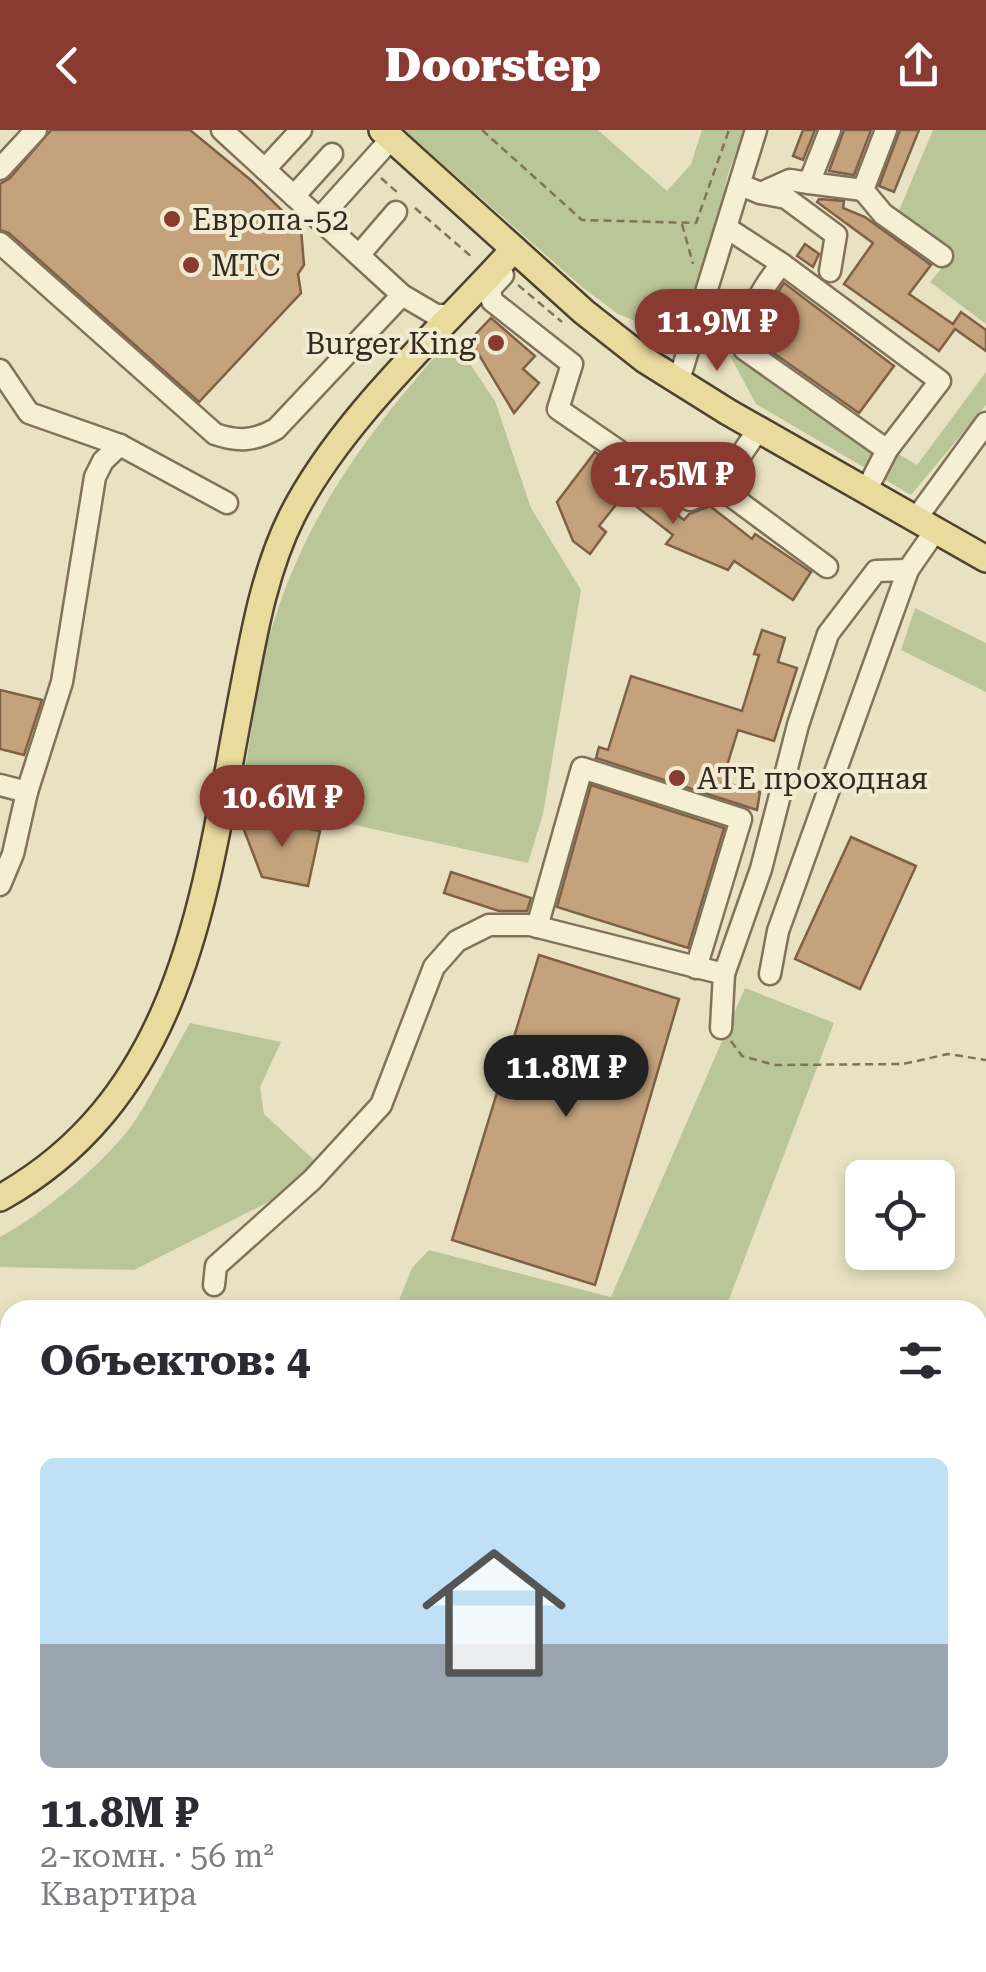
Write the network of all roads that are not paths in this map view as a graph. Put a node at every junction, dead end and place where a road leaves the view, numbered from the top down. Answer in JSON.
{"nodes":[{"id":1,"x":222,"y":130,"type":"edge"},
{"id":2,"x":301,"y":130,"type":"edge"},
{"id":3,"x":756,"y":130,"type":"edge"},
{"id":4,"x":830,"y":130,"type":"edge"},
{"id":5,"x":886,"y":130,"type":"edge"},
{"id":6,"x":24,"y":134,"type":"edge"},
{"id":7,"x":386,"y":134,"type":"edge"},
{"id":8,"x":332,"y":154,"type":"dead end"},
{"id":9,"x":0,"y":169,"type":"edge"},
{"id":10,"x":265,"y":169,"type":"junction"},
{"id":11,"x":809,"y":183,"type":"junction"},
{"id":12,"x":751,"y":189,"type":"junction"},
{"id":13,"x":863,"y":190,"type":"junction"},
{"id":14,"x":294,"y":196,"type":"junction"},
{"id":15,"x":403,"y":205,"type":"road end"},
{"id":16,"x":319,"y":219,"type":"junction"},
{"id":17,"x":726,"y":228,"type":"junction"},
{"id":18,"x":0,"y":243,"type":"edge"},
{"id":19,"x":518,"y":252,"type":"junction"},
{"id":20,"x":358,"y":255,"type":"junction"},
{"id":21,"x":942,"y":256,"type":"dead end"},
{"id":22,"x":782,"y":264,"type":"junction"},
{"id":23,"x":830,"y":271,"type":"dead end"},
{"id":24,"x":402,"y":295,"type":"junction"},
{"id":25,"x":454,"y":315,"type":"junction"},
{"id":26,"x":0,"y":370,"type":"edge"},
{"id":27,"x":678,"y":383,"type":"junction"},
{"id":28,"x":986,"y":422,"type":"edge"},
{"id":29,"x":758,"y":430,"type":"junction"},
{"id":30,"x":120,"y":445,"type":"junction"},
{"id":31,"x":888,"y":450,"type":"junction"},
{"id":32,"x":719,"y":487,"type":"junction"},
{"id":33,"x":866,"y":492,"type":"junction"},
{"id":34,"x":227,"y":504,"type":"dead end"},
{"id":35,"x":925,"y":525,"type":"junction"},
{"id":36,"x":986,"y":559,"type":"edge"},
{"id":37,"x":827,"y":567,"type":"dead end"},
{"id":38,"x":908,"y":570,"type":"junction"},
{"id":39,"x":0,"y":784,"type":"edge"},
{"id":40,"x":27,"y":792,"type":"junction"},
{"id":41,"x":0,"y":884,"type":"edge"},
{"id":42,"x":537,"y":927,"type":"junction"},
{"id":43,"x":696,"y":968,"type":"junction"},
{"id":44,"x":724,"y":974,"type":"junction"},
{"id":45,"x":770,"y":974,"type":"dead end"},
{"id":46,"x":721,"y":1028,"type":"road end"},
{"id":47,"x":0,"y":1198,"type":"edge"},
{"id":48,"x":214,"y":1285,"type":"dead end"}],
"edges":[{"from":1,"to":10,"type":"street"},
{"from":2,"to":10,"type":"street"},
{"from":3,"to":12,"type":"street"},
{"from":4,"to":11,"type":"street"},
{"from":5,"to":13,"type":"street"},
{"from":6,"to":9,"type":"street"},
{"from":7,"to":16,"type":"street"},
{"from":7,"to":19,"type":"main road"},
{"from":8,"to":14,"type":"street"},
{"from":10,"to":14,"type":"street"},
{"from":11,"to":12,"type":"street"},
{"from":11,"to":13,"type":"street"},
{"from":12,"to":17,"type":"street"},
{"from":12,"to":23,"type":"street"},
{"from":13,"to":21,"type":"street"},
{"from":14,"to":16,"type":"street"},
{"from":15,"to":20,"type":"street"},
{"from":16,"to":20,"type":"street"},
{"from":17,"to":22,"type":"street"},
{"from":17,"to":27,"type":"street"},
{"from":18,"to":24,"type":"street"},
{"from":19,"to":25,"type":"main road"},
{"from":19,"to":27,"type":"main road"},
{"from":19,"to":32,"type":"street"},
{"from":20,"to":24,"type":"street"},
{"from":22,"to":31,"type":"street"},
{"from":22,"to":31,"type":"street"},
{"from":24,"to":25,"type":"street"},
{"from":25,"to":47,"type":"main road"},
{"from":26,"to":30,"type":"street"},
{"from":27,"to":29,"type":"main road"},
{"from":28,"to":35,"type":"street"},
{"from":29,"to":32,"type":"street"},
{"from":29,"to":33,"type":"main road"},
{"from":30,"to":34,"type":"street"},
{"from":30,"to":40,"type":"street"},
{"from":31,"to":33,"type":"street"},
{"from":32,"to":37,"type":"street"},
{"from":33,"to":35,"type":"main road"},
{"from":35,"to":36,"type":"main road"},
{"from":35,"to":38,"type":"street"},
{"from":38,"to":44,"type":"street"},
{"from":38,"to":45,"type":"street"},
{"from":39,"to":40,"type":"street"},
{"from":40,"to":41,"type":"street"},
{"from":42,"to":43,"type":"street"},
{"from":42,"to":43,"type":"street"},
{"from":42,"to":48,"type":"street"},
{"from":43,"to":44,"type":"street"},
{"from":44,"to":46,"type":"street"}]}
